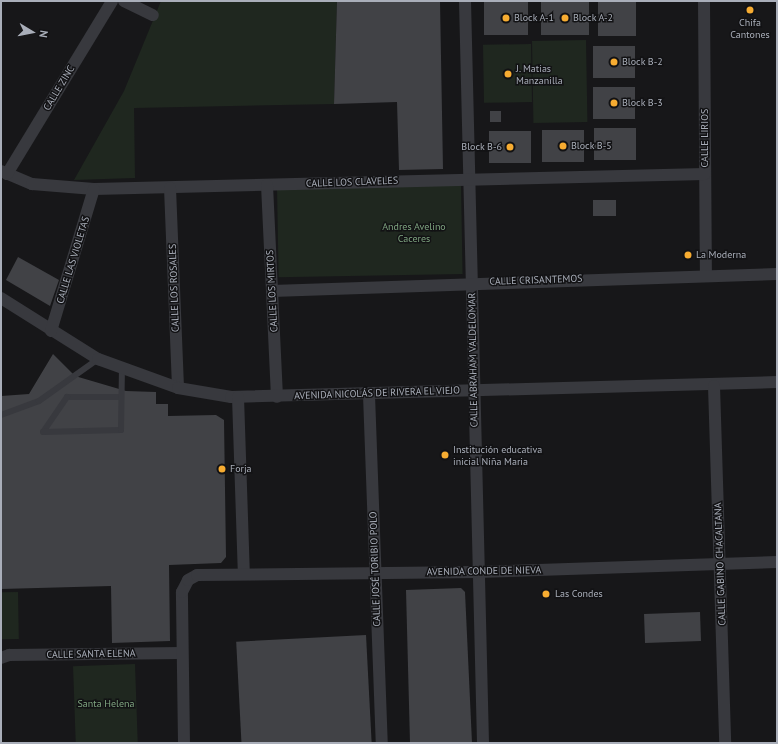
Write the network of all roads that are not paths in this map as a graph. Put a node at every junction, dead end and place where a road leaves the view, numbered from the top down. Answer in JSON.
{"nodes":[{"id":1,"x":112,"y":1,"type":"edge"},
{"id":2,"x":124,"y":1,"type":"edge"},
{"id":3,"x":465,"y":1,"type":"edge"},
{"id":4,"x":704,"y":1,"type":"edge"},
{"id":5,"x":153,"y":15,"type":"dead end"},
{"id":6,"x":4,"y":173,"type":"edge"},
{"id":7,"x":705,"y":174,"type":"junction"},
{"id":8,"x":470,"y":178,"type":"junction"},
{"id":9,"x":267,"y":185,"type":"junction"},
{"id":10,"x":170,"y":188,"type":"junction"},
{"id":11,"x":94,"y":189,"type":"junction"},
{"id":12,"x":777,"y":274,"type":"edge"},
{"id":13,"x":706,"y":276,"type":"junction"},
{"id":14,"x":472,"y":282,"type":"junction"},
{"id":15,"x":272,"y":291,"type":"junction"},
{"id":16,"x":1,"y":298,"type":"edge"},
{"id":17,"x":51,"y":330,"type":"junction"},
{"id":18,"x":98,"y":359,"type":"junction"},
{"id":19,"x":122,"y":368,"type":"junction"},
{"id":20,"x":777,"y":382,"type":"edge"},
{"id":21,"x":714,"y":386,"type":"junction"},
{"id":22,"x":178,"y":388,"type":"junction"},
{"id":23,"x":473,"y":390,"type":"junction"},
{"id":24,"x":368,"y":395,"type":"junction"},
{"id":25,"x":120,"y":397,"type":"junction"},
{"id":26,"x":238,"y":397,"type":"junction"},
{"id":27,"x":277,"y":397,"type":"junction"},
{"id":28,"x":1,"y":415,"type":"edge"},
{"id":29,"x":777,"y":562,"type":"edge"},
{"id":30,"x":719,"y":563,"type":"junction"},
{"id":31,"x":477,"y":572,"type":"junction"},
{"id":32,"x":375,"y":573,"type":"junction"},
{"id":33,"x":244,"y":574,"type":"junction"},
{"id":34,"x":182,"y":653,"type":"junction"},
{"id":35,"x":1,"y":658,"type":"edge"},
{"id":36,"x":184,"y":743,"type":"edge"},
{"id":37,"x":382,"y":743,"type":"edge"},
{"id":38,"x":483,"y":743,"type":"edge"},
{"id":39,"x":725,"y":743,"type":"edge"}],
"edges":[{"from":1,"to":6,"type":"street","name":"CALLE ZINC"},
{"from":2,"to":5,"type":"street"},
{"from":3,"to":8,"type":"street","name":"CALLE ABRAHAM VALDELOMAR"},
{"from":4,"to":7,"type":"street","name":"CALLE LIRIOS"},
{"from":6,"to":11,"type":"street","name":"CALLE LOS CLAVELES"},
{"from":7,"to":8,"type":"street","name":"CALLE LOS CLAVELES"},
{"from":7,"to":13,"type":"street","name":"CALLE LIRIOS"},
{"from":8,"to":9,"type":"street","name":"CALLE LOS CLAVELES"},
{"from":8,"to":14,"type":"street","name":"CALLE ABRAHAM VALDELOMAR"},
{"from":9,"to":10,"type":"street","name":"CALLE LOS CLAVELES"},
{"from":9,"to":15,"type":"street","name":"CALLE LOS MIRTOS"},
{"from":10,"to":11,"type":"street","name":"CALLE LOS CLAVELES"},
{"from":10,"to":22,"type":"street","name":"CALLE LOS ROSALES"},
{"from":11,"to":17,"type":"street","name":"CALLE LAS VIOLETAS"},
{"from":12,"to":13,"type":"street","name":"CALLE CRISANTEMOS"},
{"from":13,"to":14,"type":"street","name":"CALLE CRISANTEMOS"},
{"from":14,"to":15,"type":"street","name":"CALLE CRISANTEMOS"},
{"from":14,"to":23,"type":"street","name":"CALLE ABRAHAM VALDELOMAR"},
{"from":15,"to":27,"type":"street","name":"CALLE LOS MIRTOS"},
{"from":16,"to":17,"type":"street","name":"AVENIDA NICOLÁS DE RIVERA EL VIEJO"},
{"from":17,"to":18,"type":"street","name":"AVENIDA NICOLÁS DE RIVERA EL VIEJO"},
{"from":18,"to":19,"type":"street","name":"AVENIDA NICOLÁS DE RIVERA EL VIEJO"},
{"from":18,"to":28,"type":"lane"},
{"from":19,"to":22,"type":"street","name":"AVENIDA NICOLÁS DE RIVERA EL VIEJO"},
{"from":19,"to":25,"type":"lane"},
{"from":20,"to":21,"type":"street","name":"AVENIDA NICOLÁS DE RIVERA EL VIEJO"},
{"from":21,"to":23,"type":"street","name":"AVENIDA NICOLÁS DE RIVERA EL VIEJO"},
{"from":21,"to":30,"type":"street","name":"CALLE GABINO CHACALTANA"},
{"from":22,"to":26,"type":"street","name":"AVENIDA NICOLÁS DE RIVERA EL VIEJO"},
{"from":23,"to":24,"type":"street","name":"AVENIDA NICOLÁS DE RIVERA EL VIEJO"},
{"from":23,"to":31,"type":"street","name":"CALLE ABRAHAM VALDELOMAR"},
{"from":24,"to":27,"type":"street","name":"AVENIDA NICOLÁS DE RIVERA EL VIEJO"},
{"from":24,"to":32,"type":"street","name":"CALLE JOSÉ TORIBIO POLO"},
{"from":25,"to":25,"type":"lane"},
{"from":26,"to":27,"type":"street","name":"AVENIDA NICOLÁS DE RIVERA EL VIEJO"},
{"from":26,"to":33,"type":"street"},
{"from":29,"to":30,"type":"street","name":"AVENIDA CONDE DE NIEVA"},
{"from":30,"to":31,"type":"street","name":"AVENIDA CONDE DE NIEVA"},
{"from":30,"to":39,"type":"street","name":"CALLE GABINO CHACALTANA"},
{"from":31,"to":32,"type":"street","name":"AVENIDA CONDE DE NIEVA"},
{"from":31,"to":38,"type":"street","name":"CALLE ABRAHAM VALDELOMAR"},
{"from":32,"to":33,"type":"street","name":"AVENIDA CONDE DE NIEVA"},
{"from":32,"to":37,"type":"street","name":"CALLE JOSÉ TORIBIO POLO"},
{"from":33,"to":34,"type":"street","name":"AVENIDA CONDE DE NIEVA"},
{"from":34,"to":35,"type":"street","name":"CALLE SANTA ELENA"},
{"from":34,"to":36,"type":"street"}]}
